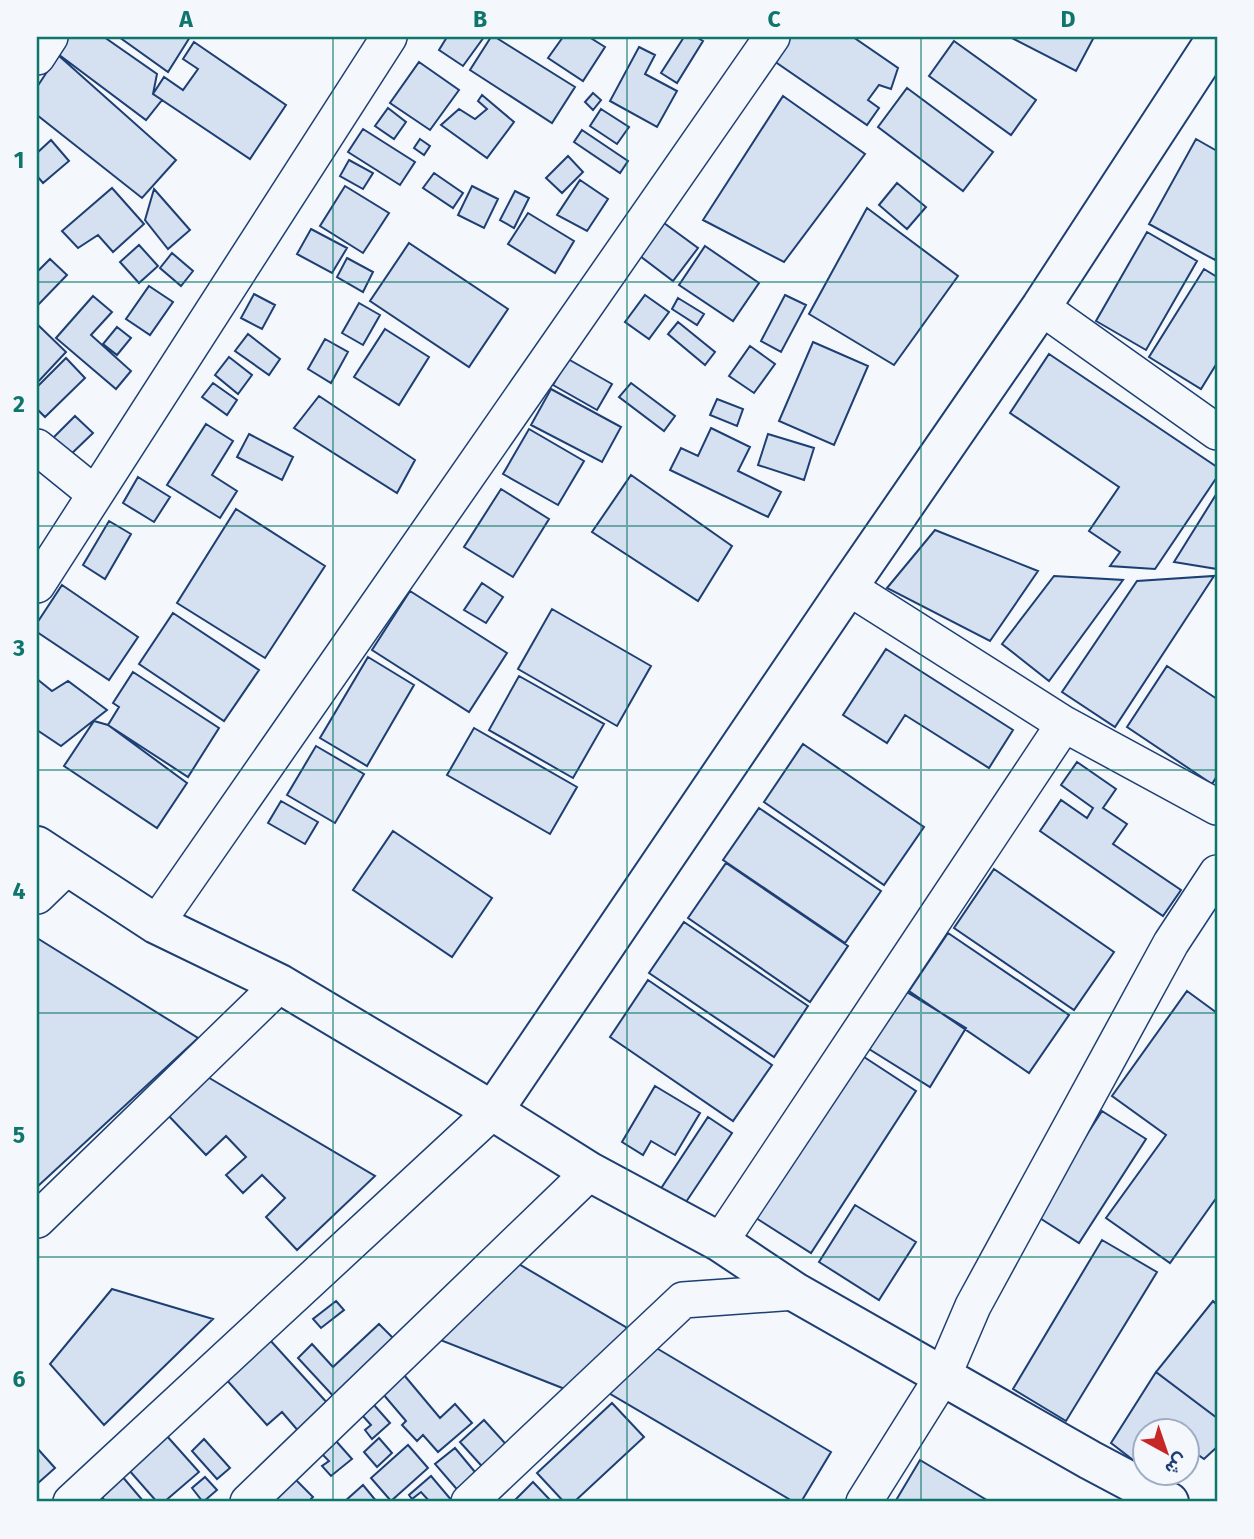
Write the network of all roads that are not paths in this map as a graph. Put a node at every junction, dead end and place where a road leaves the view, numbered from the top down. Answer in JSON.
{"nodes":[{"id":1,"x":50,"y":37,"type":"edge"},
{"id":2,"x":389,"y":37,"type":"edge"},
{"id":3,"x":772,"y":37,"type":"edge"},
{"id":4,"x":1217,"y":39,"type":"edge"},
{"id":5,"x":37,"y":57,"type":"edge"},
{"id":6,"x":1041,"y":307,"type":"junction"},
{"id":7,"x":1217,"y":432,"type":"edge"},
{"id":8,"x":37,"y":447,"type":"edge"},
{"id":9,"x":95,"y":494,"type":"junction"},
{"id":10,"x":37,"y":585,"type":"edge"},
{"id":11,"x":848,"y":587,"type":"junction"},
{"id":12,"x":1064,"y":724,"type":"junction"},
{"id":13,"x":1217,"y":807,"type":"edge"},
{"id":14,"x":52,"y":856,"type":"edge"},
{"id":15,"x":1217,"y":873,"type":"edge"},
{"id":16,"x":37,"y":896,"type":"edge"},
{"id":17,"x":156,"y":924,"type":"junction"},
{"id":18,"x":280,"y":984,"type":"junction"},
{"id":19,"x":493,"y":1111,"type":"junction"},
{"id":20,"x":590,"y":1172,"type":"junction"},
{"id":21,"x":37,"y":1220,"type":"edge"},
{"id":22,"x":720,"y":1242,"type":"junction"},
{"id":23,"x":795,"y":1292,"type":"junction"},
{"id":24,"x":943,"y":1376,"type":"junction"},
{"id":25,"x":71,"y":1502,"type":"edge"},
{"id":26,"x":248,"y":1502,"type":"edge"},
{"id":27,"x":469,"y":1502,"type":"edge"},
{"id":28,"x":864,"y":1502,"type":"edge"},
{"id":29,"x":1169,"y":1502,"type":"edge"}],
"edges":[{"from":1,"to":5,"type":"street"},
{"from":2,"to":9,"type":"street"},
{"from":3,"to":17,"type":"street"},
{"from":4,"to":6,"type":"main road"},
{"from":6,"to":7,"type":"street"},
{"from":6,"to":11,"type":"main road"},
{"from":8,"to":9,"type":"street"},
{"from":9,"to":10,"type":"street"},
{"from":11,"to":12,"type":"street"},
{"from":11,"to":19,"type":"main road"},
{"from":12,"to":13,"type":"street"},
{"from":12,"to":22,"type":"street"},
{"from":14,"to":16,"type":"street"},
{"from":14,"to":17,"type":"main road"},
{"from":15,"to":24,"type":"street"},
{"from":17,"to":18,"type":"main road"},
{"from":18,"to":19,"type":"main road"},
{"from":18,"to":21,"type":"street"},
{"from":19,"to":20,"type":"main road"},
{"from":19,"to":25,"type":"street"},
{"from":20,"to":22,"type":"main road"},
{"from":20,"to":26,"type":"street"},
{"from":22,"to":23,"type":"main road"},
{"from":23,"to":24,"type":"main road"},
{"from":23,"to":27,"type":"street"},
{"from":24,"to":28,"type":"street"},
{"from":24,"to":29,"type":"main road"}]}
